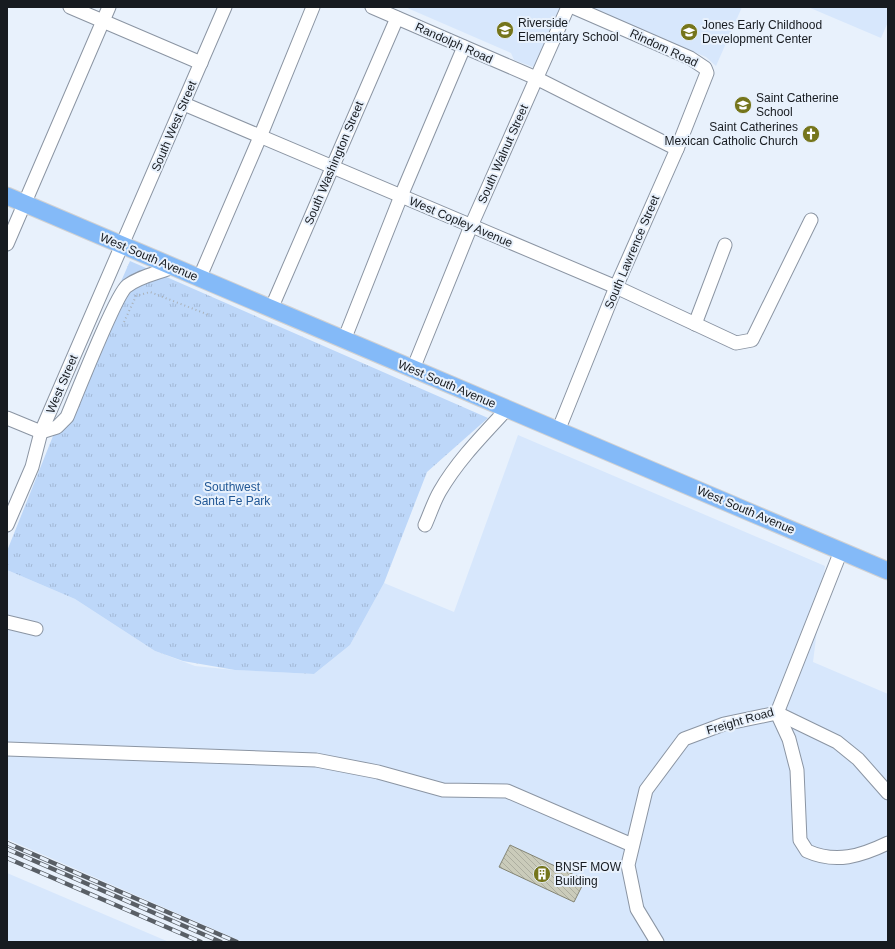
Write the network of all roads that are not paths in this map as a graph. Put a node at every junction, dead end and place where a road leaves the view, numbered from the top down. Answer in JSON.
{"nodes":[{"id":1,"x":70,"y":7,"type":"edge"},
{"id":2,"x":110,"y":7,"type":"edge"},
{"id":3,"x":225,"y":7,"type":"edge"},
{"id":4,"x":313,"y":7,"type":"edge"},
{"id":5,"x":372,"y":7,"type":"edge"},
{"id":6,"x":568,"y":7,"type":"edge"},
{"id":7,"x":573,"y":7,"type":"edge"},
{"id":8,"x":397,"y":18,"type":"junction"},
{"id":9,"x":104,"y":21,"type":"junction"},
{"id":10,"x":464,"y":47,"type":"junction"},
{"id":11,"x":201,"y":63,"type":"junction"},
{"id":12,"x":707,"y":74,"type":"joint"},
{"id":13,"x":536,"y":78,"type":"junction"},
{"id":14,"x":184,"y":104,"type":"junction"},
{"id":15,"x":260,"y":137,"type":"junction"},
{"id":16,"x":677,"y":149,"type":"junction"},
{"id":17,"x":332,"y":167,"type":"junction"},
{"id":18,"x":7,"y":196,"type":"edge"},
{"id":19,"x":401,"y":196,"type":"junction"},
{"id":20,"x":25,"y":204,"type":"junction"},
{"id":21,"x":811,"y":220,"type":"dead end"},
{"id":22,"x":471,"y":226,"type":"junction"},
{"id":23,"x":7,"y":244,"type":"edge"},
{"id":24,"x":725,"y":245,"type":"dead end"},
{"id":25,"x":122,"y":246,"type":"junction"},
{"id":26,"x":172,"y":267,"type":"junction"},
{"id":27,"x":199,"y":278,"type":"junction"},
{"id":28,"x":616,"y":288,"type":"junction"},
{"id":29,"x":271,"y":309,"type":"junction"},
{"id":30,"x":694,"y":324,"type":"junction"},
{"id":31,"x":344,"y":340,"type":"junction"},
{"id":32,"x":414,"y":369,"type":"junction"},
{"id":33,"x":507,"y":409,"type":"junction"},
{"id":34,"x":7,"y":418,"type":"edge"},
{"id":35,"x":558,"y":431,"type":"junction"},
{"id":36,"x":41,"y":432,"type":"junction"},
{"id":37,"x":7,"y":525,"type":"edge"},
{"id":38,"x":425,"y":525,"type":"dead end"},
{"id":39,"x":841,"y":551,"type":"junction"},
{"id":40,"x":888,"y":571,"type":"edge"},
{"id":41,"x":7,"y":622,"type":"edge"},
{"id":42,"x":36,"y":629,"type":"dead end"},
{"id":43,"x":777,"y":713,"type":"junction"},
{"id":44,"x":7,"y":749,"type":"edge"},
{"id":45,"x":888,"y":793,"type":"edge"},
{"id":46,"x":888,"y":843,"type":"edge"},
{"id":47,"x":632,"y":845,"type":"junction"},
{"id":48,"x":657,"y":942,"type":"edge"}],
"edges":[{"from":1,"to":9,"type":"street"},
{"from":2,"to":9,"type":"street"},
{"from":3,"to":11,"type":"street","name":"South West Street"},
{"from":4,"to":15,"type":"street"},
{"from":5,"to":8,"type":"street","name":"Randolph Road"},
{"from":6,"to":13,"type":"street","name":"South Walnut Street"},
{"from":7,"to":12,"type":"street","name":"Rindom Road"},
{"from":8,"to":10,"type":"street","name":"Randolph Road"},
{"from":8,"to":17,"type":"street","name":"South Washington Street"},
{"from":9,"to":11,"type":"street"},
{"from":9,"to":20,"type":"street"},
{"from":10,"to":13,"type":"street","name":"Randolph Road"},
{"from":10,"to":19,"type":"street"},
{"from":11,"to":14,"type":"street","name":"South West Street"},
{"from":12,"to":16,"type":"street","name":"South Lawrence Street"},
{"from":13,"to":16,"type":"street","name":"Randolph Road"},
{"from":13,"to":22,"type":"street","name":"South Walnut Street"},
{"from":14,"to":15,"type":"street","name":"West Copley Avenue"},
{"from":14,"to":25,"type":"street","name":"South West Street"},
{"from":15,"to":17,"type":"street","name":"West Copley Avenue"},
{"from":15,"to":27,"type":"street"},
{"from":16,"to":28,"type":"street","name":"South Lawrence Street"},
{"from":17,"to":19,"type":"street","name":"West Copley Avenue"},
{"from":17,"to":29,"type":"street","name":"South Washington Street"},
{"from":18,"to":20,"type":"main road","name":"West South Avenue"},
{"from":19,"to":22,"type":"street","name":"West Copley Avenue"},
{"from":19,"to":31,"type":"street"},
{"from":20,"to":23,"type":"street"},
{"from":20,"to":25,"type":"main road","name":"West South Avenue"},
{"from":21,"to":30,"type":"street","name":"West Copley Avenue"},
{"from":22,"to":28,"type":"street","name":"West Copley Avenue"},
{"from":22,"to":32,"type":"street","name":"South Walnut Street"},
{"from":24,"to":30,"type":"street"},
{"from":25,"to":26,"type":"main road","name":"West South Avenue"},
{"from":25,"to":36,"type":"street","name":"West Street"},
{"from":26,"to":27,"type":"main road","name":"West South Avenue"},
{"from":26,"to":36,"type":"street"},
{"from":27,"to":29,"type":"main road","name":"West South Avenue"},
{"from":28,"to":30,"type":"street","name":"West Copley Avenue"},
{"from":28,"to":35,"type":"street","name":"South Lawrence Street"},
{"from":29,"to":31,"type":"main road","name":"West South Avenue"},
{"from":31,"to":32,"type":"main road","name":"West South Avenue"},
{"from":32,"to":33,"type":"main road","name":"West South Avenue"},
{"from":33,"to":35,"type":"main road","name":"West South Avenue"},
{"from":33,"to":38,"type":"street"},
{"from":34,"to":36,"type":"street"},
{"from":35,"to":39,"type":"main road","name":"West South Avenue"},
{"from":36,"to":37,"type":"street","name":"West Street"},
{"from":39,"to":40,"type":"main road","name":"West South Avenue"},
{"from":39,"to":43,"type":"street","name":"Freight Road"},
{"from":41,"to":42,"type":"street"},
{"from":43,"to":45,"type":"street"},
{"from":43,"to":46,"type":"street"},
{"from":43,"to":47,"type":"street","name":"Freight Road"},
{"from":44,"to":47,"type":"street"},
{"from":47,"to":48,"type":"street","name":"Freight Road"}]}
